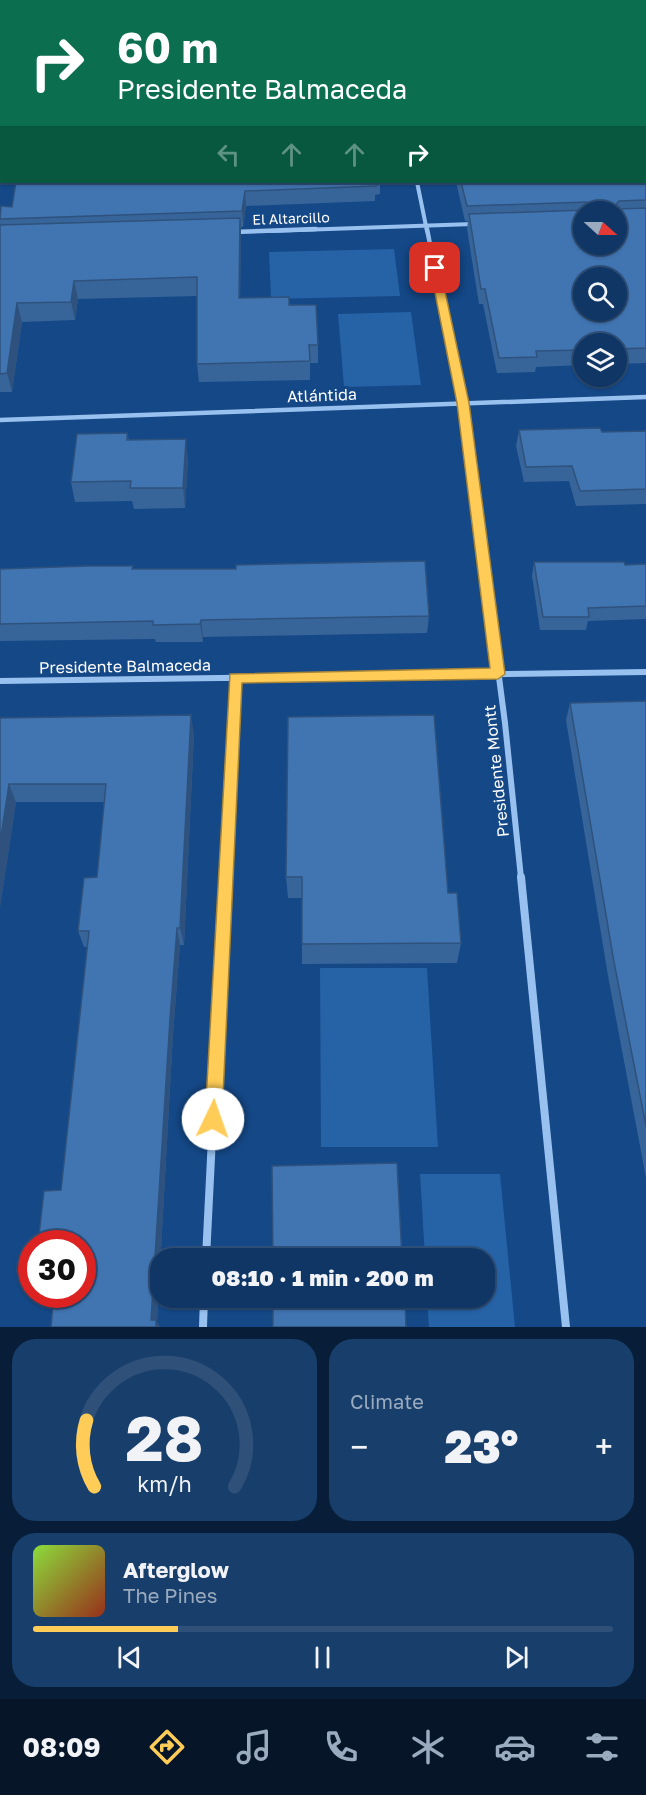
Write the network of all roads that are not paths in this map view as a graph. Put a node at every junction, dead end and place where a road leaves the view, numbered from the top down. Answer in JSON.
{"nodes":[{"id":1,"x":417,"y":183,"type":"edge"},
{"id":2,"x":483,"y":224,"type":"edge"},
{"id":3,"x":426,"y":226,"type":"junction"},
{"id":4,"x":225,"y":232,"type":"edge"},
{"id":5,"x":646,"y":397,"type":"edge"},
{"id":6,"x":463,"y":403,"type":"junction"},
{"id":7,"x":0,"y":420,"type":"edge"},
{"id":8,"x":646,"y":672,"type":"edge"},
{"id":9,"x":498,"y":674,"type":"junction"},
{"id":10,"x":235,"y":678,"type":"junction"},
{"id":11,"x":0,"y":681,"type":"edge"},
{"id":12,"x":206,"y":1248,"type":"edge"},
{"id":13,"x":204,"y":1308,"type":"edge"},
{"id":14,"x":203,"y":1327,"type":"edge"},
{"id":15,"x":566,"y":1327,"type":"edge"}],
"edges":[{"from":1,"to":3,"type":"street","name":"Presidente Montt"},
{"from":2,"to":3,"type":"street","name":"El Altarcillo"},
{"from":3,"to":4,"type":"street","name":"El Altarcillo"},
{"from":3,"to":6,"type":"street","name":"Presidente Montt"},
{"from":5,"to":6,"type":"street","name":"Atlántida"},
{"from":6,"to":7,"type":"street","name":"Atlántida"},
{"from":6,"to":9,"type":"street","name":"Presidente Montt"},
{"from":8,"to":9,"type":"street","name":"Presidente Balmaceda"},
{"from":9,"to":10,"type":"street","name":"Presidente Balmaceda"},
{"from":9,"to":15,"type":"street","name":"Presidente Montt"},
{"from":10,"to":11,"type":"street","name":"Presidente Balmaceda"},
{"from":10,"to":12,"type":"street"},
{"from":13,"to":14,"type":"street"}]}
